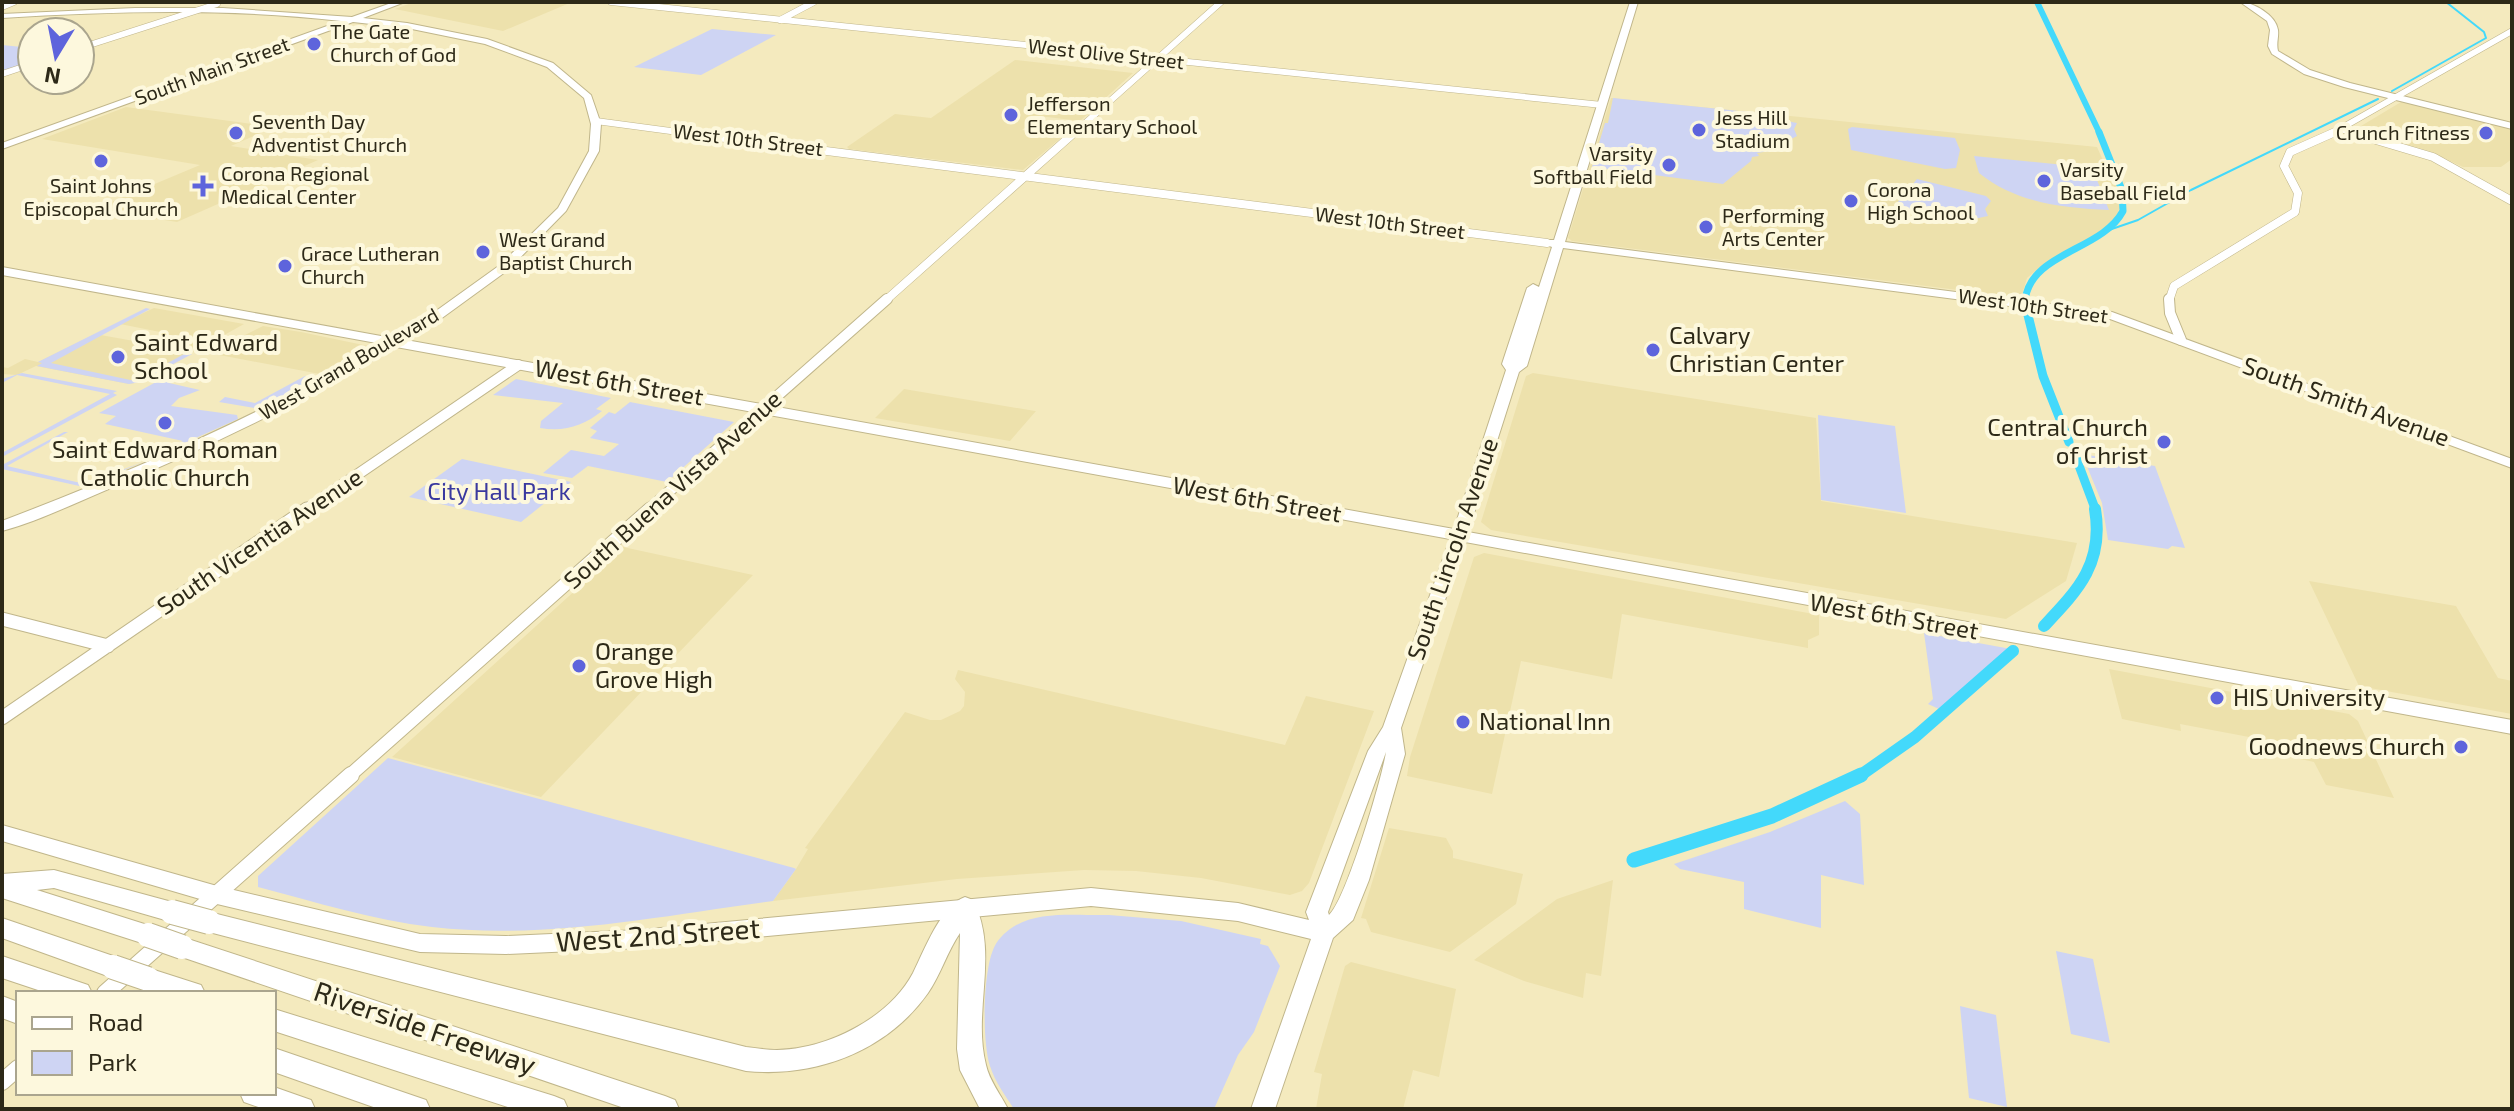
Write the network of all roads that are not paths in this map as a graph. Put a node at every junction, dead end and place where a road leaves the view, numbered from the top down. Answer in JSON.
{"nodes":[{"id":1,"x":14,"y":2,"type":"edge"},
{"id":2,"x":401,"y":2,"type":"edge"},
{"id":3,"x":611,"y":2,"type":"edge"},
{"id":4,"x":814,"y":2,"type":"edge"},
{"id":5,"x":1221,"y":2,"type":"edge"},
{"id":6,"x":1627,"y":2,"type":"edge"},
{"id":7,"x":1634,"y":2,"type":"edge"},
{"id":8,"x":2244,"y":2,"type":"edge"},
{"id":9,"x":217,"y":4,"type":"edge"},
{"id":10,"x":2,"y":7,"type":"edge"},
{"id":11,"x":338,"y":7,"type":"dead end"},
{"id":12,"x":355,"y":9,"type":"dead end"},
{"id":13,"x":377,"y":11,"type":"junction"},
{"id":14,"x":409,"y":15,"type":"dead end"},
{"id":15,"x":2,"y":16,"type":"edge"},
{"id":16,"x":780,"y":20,"type":"junction"},
{"id":17,"x":471,"y":27,"type":"dead end"},
{"id":18,"x":2512,"y":31,"type":"edge"},
{"id":19,"x":96,"y":43,"type":"edge"},
{"id":20,"x":1157,"y":59,"type":"junction"},
{"id":21,"x":2395,"y":97,"type":"junction"},
{"id":22,"x":1598,"y":105,"type":"junction"},
{"id":23,"x":596,"y":121,"type":"junction"},
{"id":24,"x":2512,"y":126,"type":"edge"},
{"id":25,"x":2341,"y":129,"type":"junction"},
{"id":26,"x":2,"y":148,"type":"edge"},
{"id":27,"x":1026,"y":176,"type":"junction"},
{"id":28,"x":2512,"y":201,"type":"edge"},
{"id":29,"x":1552,"y":244,"type":"junction"},
{"id":30,"x":2,"y":271,"type":"edge"},
{"id":31,"x":2181,"y":340,"type":"junction"},
{"id":32,"x":395,"y":343,"type":"junction"},
{"id":33,"x":518,"y":365,"type":"junction"},
{"id":34,"x":764,"y":409,"type":"junction"},
{"id":35,"x":2512,"y":464,"type":"edge"},
{"id":36,"x":2,"y":526,"type":"edge"},
{"id":37,"x":1459,"y":537,"type":"junction"},
{"id":38,"x":2,"y":619,"type":"edge"},
{"id":39,"x":108,"y":646,"type":"junction"},
{"id":40,"x":2,"y":718,"type":"edge"},
{"id":41,"x":2512,"y":727,"type":"edge"},
{"id":42,"x":2,"y":833,"type":"edge"},
{"id":43,"x":2,"y":886,"type":"edge"},
{"id":44,"x":217,"y":895,"type":"junction"},
{"id":45,"x":965,"y":907,"type":"junction"},
{"id":46,"x":2,"y":928,"type":"edge"},
{"id":47,"x":1324,"y":933,"type":"junction"},
{"id":48,"x":2,"y":967,"type":"edge"},
{"id":49,"x":128,"y":974,"type":"junction"},
{"id":50,"x":73,"y":991,"type":"edge"},
{"id":51,"x":107,"y":991,"type":"edge"},
{"id":52,"x":185,"y":991,"type":"edge"},
{"id":53,"x":276,"y":1021,"type":"edge"},
{"id":54,"x":276,"y":1061,"type":"edge"},
{"id":55,"x":260,"y":1095,"type":"edge"},
{"id":56,"x":301,"y":1109,"type":"edge"},
{"id":57,"x":416,"y":1109,"type":"edge"},
{"id":58,"x":554,"y":1109,"type":"edge"},
{"id":59,"x":665,"y":1109,"type":"edge"},
{"id":60,"x":994,"y":1109,"type":"edge"},
{"id":61,"x":1263,"y":1109,"type":"edge"}],
"edges":[{"from":1,"to":10,"type":"street"},
{"from":2,"to":13,"type":"main road","name":"South Main Street"},
{"from":3,"to":16,"type":"street","name":"West Olive Street"},
{"from":4,"to":16,"type":"street"},
{"from":5,"to":20,"type":"street","name":"South Buena Vista Avenue"},
{"from":6,"to":22,"type":"main road","name":"South Lincoln Avenue"},
{"from":7,"to":22,"type":"main road","name":"South Lincoln Avenue"},
{"from":8,"to":21,"type":"main road"},
{"from":9,"to":11,"type":"main road"},
{"from":9,"to":15,"type":"main road"},
{"from":9,"to":19,"type":"street"},
{"from":12,"to":13,"type":"main road"},
{"from":13,"to":14,"type":"main road"},
{"from":13,"to":26,"type":"main road","name":"South Main Street"},
{"from":16,"to":20,"type":"street","name":"West Olive Street"},
{"from":17,"to":23,"type":"main road"},
{"from":18,"to":21,"type":"street"},
{"from":20,"to":22,"type":"street","name":"West Olive Street"},
{"from":20,"to":27,"type":"street","name":"South Buena Vista Avenue"},
{"from":21,"to":24,"type":"main road"},
{"from":21,"to":25,"type":"street"},
{"from":22,"to":29,"type":"main road","name":"South Lincoln Avenue"},
{"from":23,"to":27,"type":"street","name":"West 10th Street"},
{"from":23,"to":32,"type":"main road","name":"West Grand Boulevard"},
{"from":25,"to":28,"type":"street"},
{"from":25,"to":31,"type":"street"},
{"from":27,"to":29,"type":"street","name":"West 10th Street"},
{"from":27,"to":34,"type":"street","name":"South Buena Vista Avenue"},
{"from":29,"to":31,"type":"main road","name":"West 10th Street"},
{"from":29,"to":37,"type":"main road","name":"South Lincoln Avenue"},
{"from":30,"to":32,"type":"main road","name":"West 6th Street"},
{"from":31,"to":35,"type":"main road","name":"South Smith Avenue"},
{"from":32,"to":33,"type":"main road","name":"West 6th Street"},
{"from":32,"to":36,"type":"main road","name":"West Grand Boulevard"},
{"from":33,"to":34,"type":"main road","name":"West 6th Street"},
{"from":33,"to":39,"type":"street","name":"South Vicentia Avenue"},
{"from":34,"to":37,"type":"main road","name":"West 6th Street"},
{"from":34,"to":44,"type":"street","name":"South Buena Vista Avenue"},
{"from":37,"to":41,"type":"main road","name":"West 6th Street"},
{"from":37,"to":47,"type":"main road","name":"South Lincoln Avenue"},
{"from":38,"to":39,"type":"street"},
{"from":39,"to":40,"type":"street","name":"South Vicentia Avenue"},
{"from":42,"to":44,"type":"main road","name":"West 2nd Street"},
{"from":43,"to":45,"type":"highway","bridge":true},
{"from":43,"to":59,"type":"highway","name":"Riverside Freeway","bridge":true},
{"from":44,"to":45,"type":"main road","name":"West 2nd Street"},
{"from":44,"to":49,"type":"street","name":"South Buena Vista Avenue"},
{"from":45,"to":47,"type":"main road","name":"West 2nd Street"},
{"from":45,"to":60,"type":"highway"},
{"from":46,"to":49,"type":"highway"},
{"from":47,"to":61,"type":"main road","name":"South Lincoln Avenue"},
{"from":48,"to":50,"type":"highway"},
{"from":49,"to":51,"type":"street","name":"South Buena Vista Avenue"},
{"from":49,"to":52,"type":"highway"},
{"from":53,"to":58,"type":"highway"},
{"from":54,"to":57,"type":"highway"},
{"from":55,"to":56,"type":"highway"}]}
